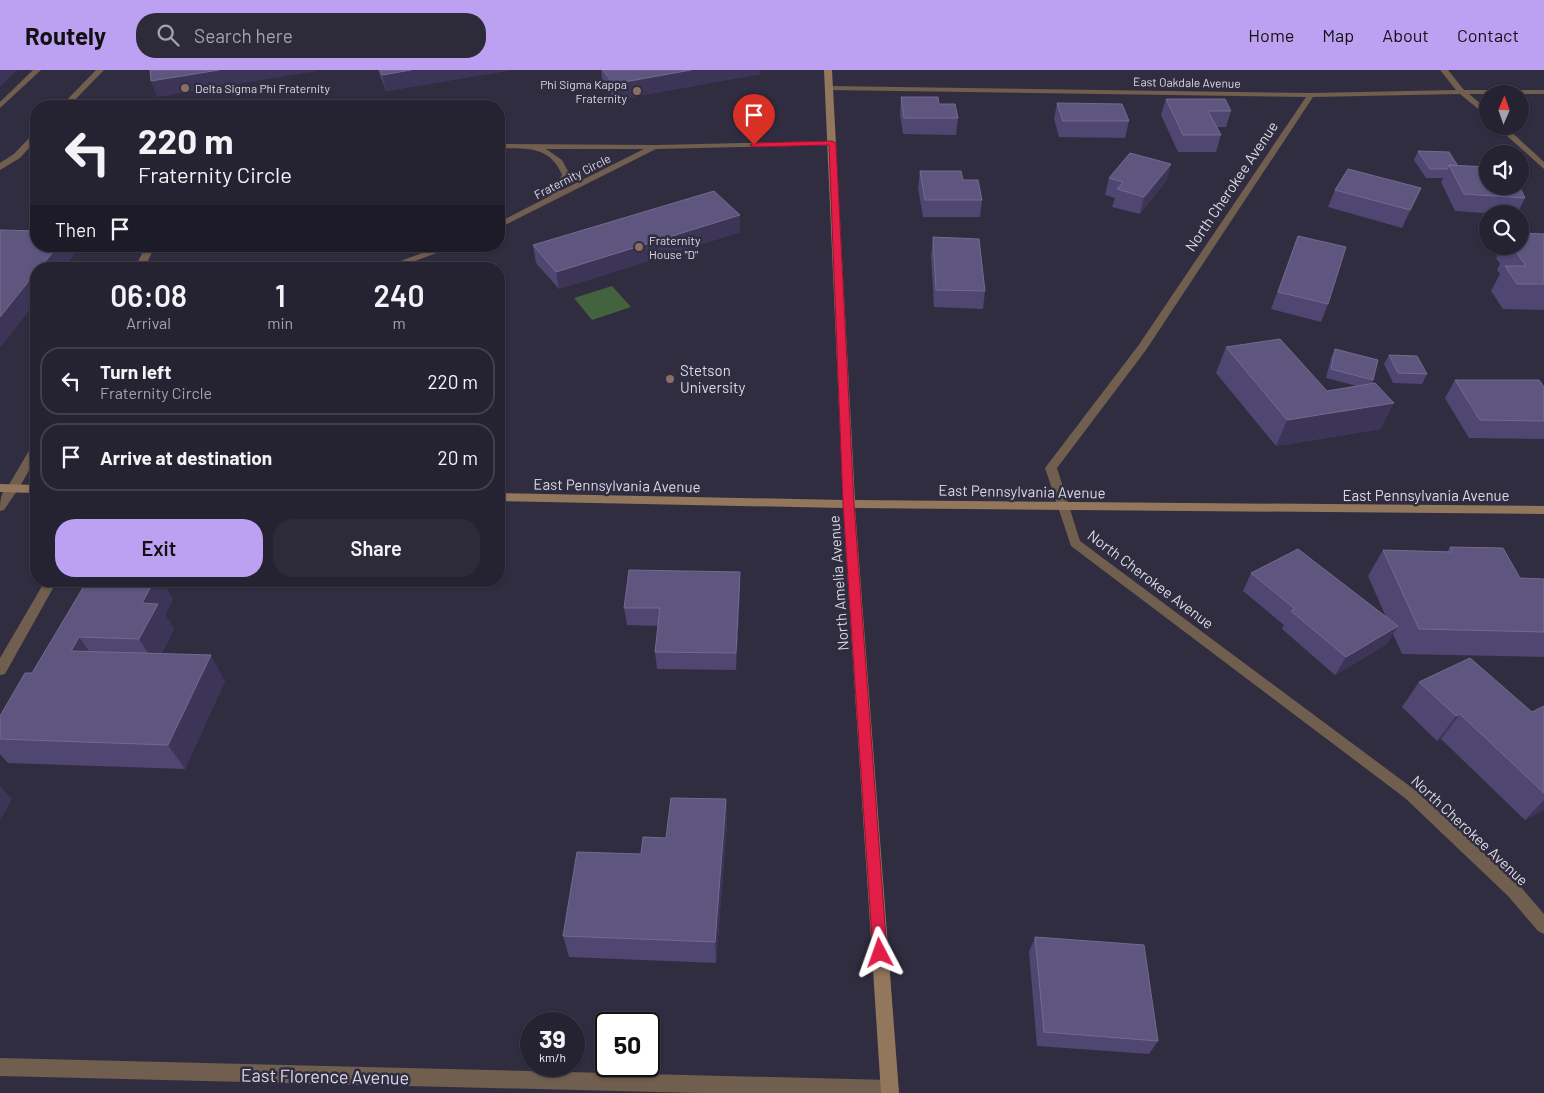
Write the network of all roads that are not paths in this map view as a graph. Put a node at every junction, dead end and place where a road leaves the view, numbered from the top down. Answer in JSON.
{"nodes":[{"id":1,"x":37,"y":70,"type":"edge"},
{"id":2,"x":100,"y":70,"type":"edge"},
{"id":3,"x":828,"y":70,"type":"edge"},
{"id":4,"x":1444,"y":70,"type":"edge"},
{"id":5,"x":829,"y":88,"type":"junction"},
{"id":6,"x":1462,"y":92,"type":"junction"},
{"id":7,"x":1544,"y":92,"type":"edge"},
{"id":8,"x":1311,"y":95,"type":"junction"},
{"id":9,"x":71,"y":100,"type":"edge"},
{"id":10,"x":0,"y":106,"type":"edge"},
{"id":11,"x":1479,"y":107,"type":"edge"},
{"id":12,"x":1510,"y":135,"type":"edge"},
{"id":13,"x":30,"y":142,"type":"edge"},
{"id":14,"x":832,"y":143,"type":"junction"},
{"id":15,"x":505,"y":146,"type":"edge"},
{"id":16,"x":535,"y":147,"type":"junction"},
{"id":17,"x":656,"y":147,"type":"junction"},
{"id":18,"x":1544,"y":166,"type":"edge"},
{"id":19,"x":0,"y":167,"type":"edge"},
{"id":20,"x":550,"y":201,"type":"junction"},
{"id":21,"x":505,"y":222,"type":"edge"},
{"id":22,"x":434,"y":252,"type":"edge"},
{"id":23,"x":404,"y":262,"type":"edge"},
{"id":24,"x":30,"y":459,"type":"edge"},
{"id":25,"x":0,"y":488,"type":"edge"},
{"id":26,"x":12,"y":488,"type":"junction"},
{"id":27,"x":30,"y":489,"type":"edge"},
{"id":28,"x":505,"y":498,"type":"edge"},
{"id":29,"x":849,"y":504,"type":"junction"},
{"id":30,"x":0,"y":507,"type":"edge"},
{"id":31,"x":1064,"y":507,"type":"junction"},
{"id":32,"x":1544,"y":510,"type":"edge"},
{"id":33,"x":48,"y":587,"type":"edge"},
{"id":34,"x":0,"y":670,"type":"edge"},
{"id":35,"x":1544,"y":926,"type":"edge"},
{"id":36,"x":0,"y":1067,"type":"edge"},
{"id":37,"x":890,"y":1091,"type":"edge"}],
"edges":[{"from":1,"to":10,"type":"street"},
{"from":2,"to":9,"type":"street"},
{"from":3,"to":5,"type":"main road","name":"North Amelia Avenue"},
{"from":4,"to":6,"type":"street"},
{"from":5,"to":8,"type":"street","name":"East Oakdale Avenue"},
{"from":5,"to":14,"type":"main road","name":"North Amelia Avenue"},
{"from":6,"to":7,"type":"street","name":"East Oakdale Avenue"},
{"from":6,"to":8,"type":"street","name":"East Oakdale Avenue"},
{"from":6,"to":11,"type":"street"},
{"from":8,"to":31,"type":"street","name":"North Cherokee Avenue"},
{"from":12,"to":18,"type":"street"},
{"from":13,"to":19,"type":"street"},
{"from":14,"to":17,"type":"street","name":"Fraternity Circle"},
{"from":14,"to":29,"type":"main road","name":"North Amelia Avenue"},
{"from":15,"to":16,"type":"street","name":"Fraternity Circle"},
{"from":16,"to":17,"type":"street","name":"Fraternity Circle"},
{"from":16,"to":20,"type":"street"},
{"from":17,"to":20,"type":"street","name":"Fraternity Circle"},
{"from":20,"to":21,"type":"street","name":"Fraternity Circle"},
{"from":22,"to":23,"type":"street"},
{"from":24,"to":26,"type":"street"},
{"from":25,"to":26,"type":"main road"},
{"from":26,"to":27,"type":"main road"},
{"from":26,"to":30,"type":"street"},
{"from":28,"to":29,"type":"main road","name":"East Pennsylvania Avenue"},
{"from":29,"to":31,"type":"main road","name":"East Pennsylvania Avenue"},
{"from":29,"to":37,"type":"main road","name":"North Amelia Avenue"},
{"from":31,"to":32,"type":"main road","name":"East Pennsylvania Avenue"},
{"from":31,"to":35,"type":"street","name":"North Cherokee Avenue"},
{"from":33,"to":34,"type":"street"},
{"from":36,"to":37,"type":"street","name":"East Florence Avenue"}]}
